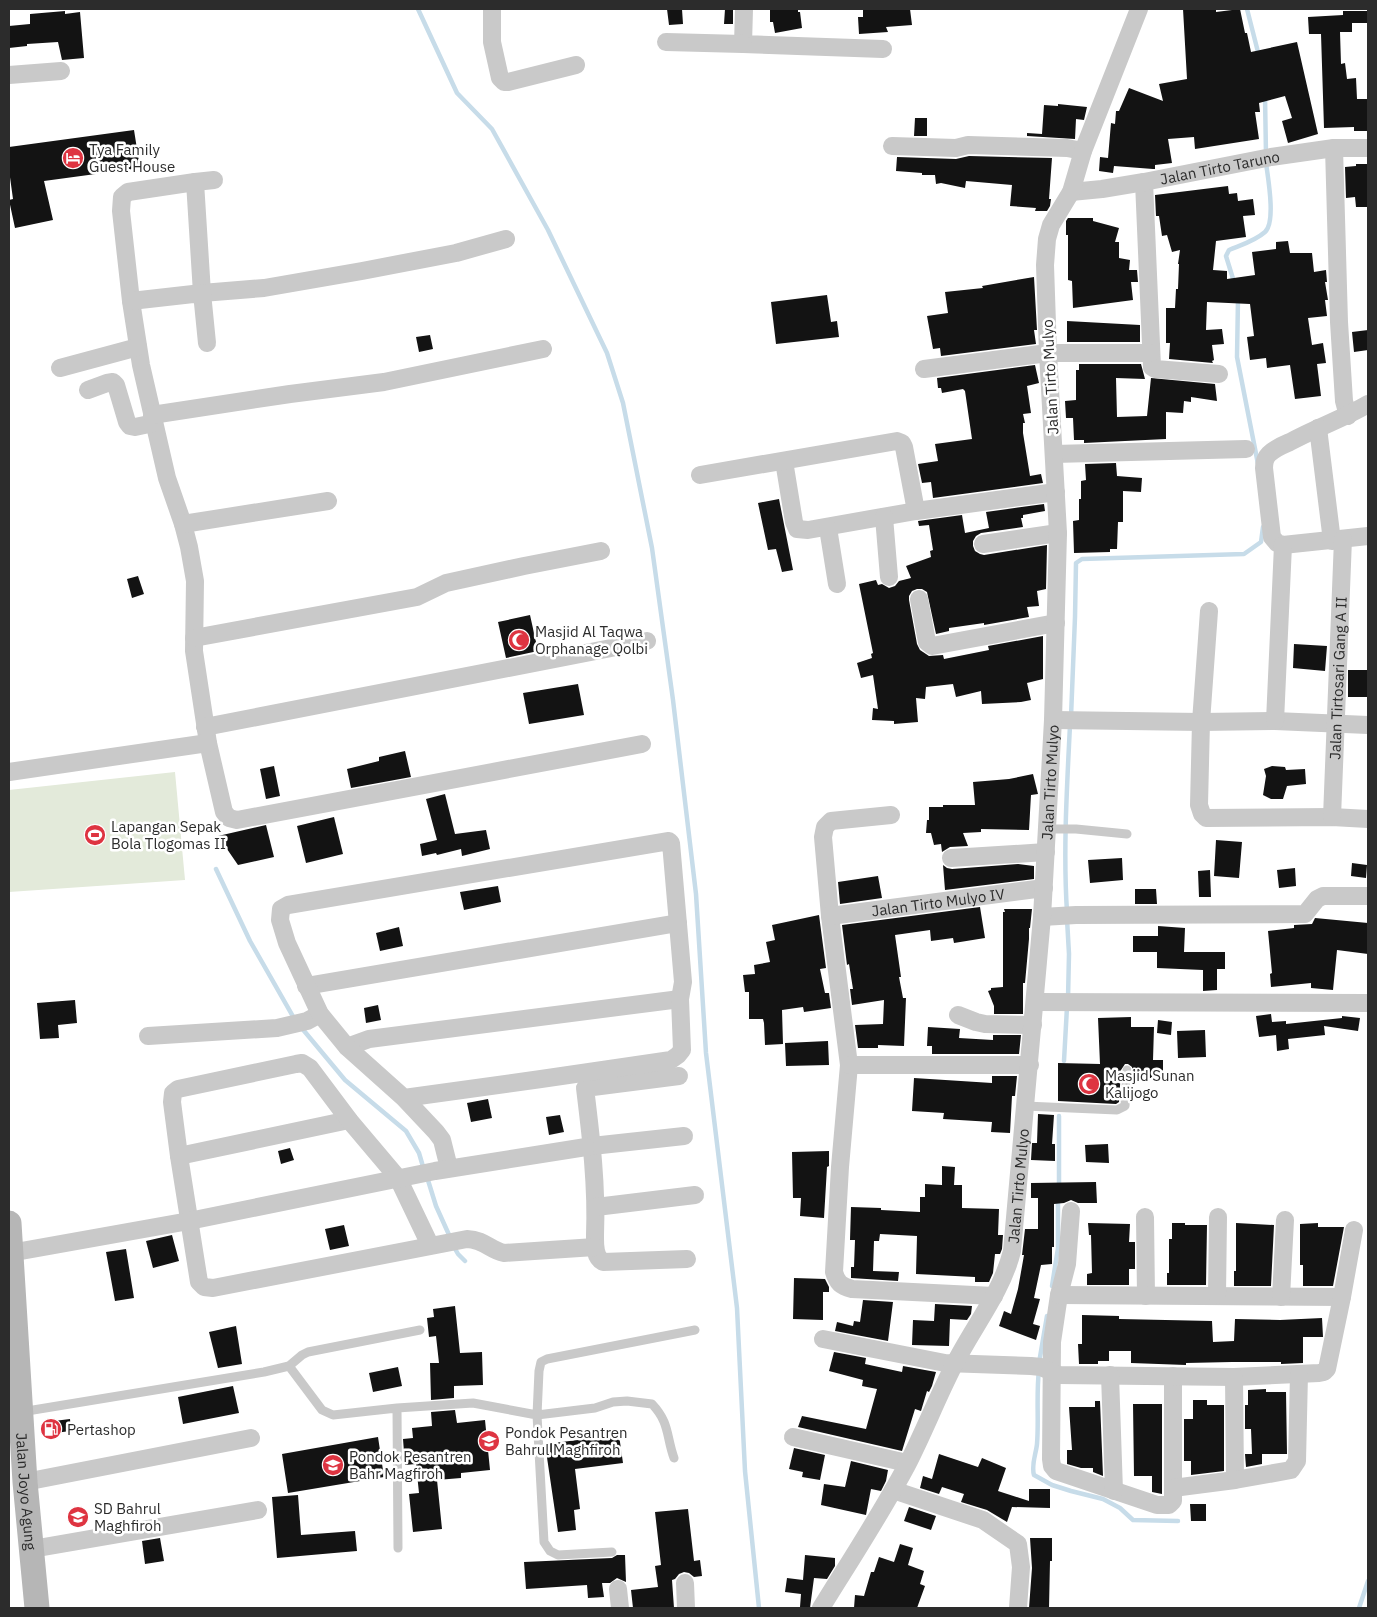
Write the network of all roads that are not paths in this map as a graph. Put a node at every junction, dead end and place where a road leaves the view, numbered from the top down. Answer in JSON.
{"nodes":[{"id":1,"x":492,"y":9,"type":"edge"},
{"id":2,"x":744,"y":9,"type":"edge"},
{"id":3,"x":1139,"y":9,"type":"edge"},
{"id":4,"x":666,"y":42,"type":"dead end"},
{"id":5,"x":743,"y":44,"type":"junction"},
{"id":6,"x":883,"y":50,"type":"dead end"},
{"id":7,"x":576,"y":65,"type":"dead end"},
{"id":8,"x":61,"y":72,"type":"dead end"},
{"id":9,"x":9,"y":75,"type":"edge"},
{"id":10,"x":892,"y":146,"type":"dead end"},
{"id":11,"x":1334,"y":148,"type":"junction"},
{"id":12,"x":1368,"y":148,"type":"edge"},
{"id":13,"x":1083,"y":151,"type":"junction"},
{"id":14,"x":214,"y":180,"type":"dead end"},
{"id":15,"x":194,"y":182,"type":"junction"},
{"id":16,"x":1144,"y":182,"type":"junction"},
{"id":17,"x":1071,"y":192,"type":"junction"},
{"id":18,"x":506,"y":239,"type":"dead end"},
{"id":19,"x":202,"y":293,"type":"junction"},
{"id":20,"x":131,"y":301,"type":"junction"},
{"id":21,"x":207,"y":343,"type":"dead end"},
{"id":22,"x":138,"y":347,"type":"junction"},
{"id":23,"x":543,"y":349,"type":"dead end"},
{"id":24,"x":1048,"y":353,"type":"junction"},
{"id":25,"x":1150,"y":353,"type":"junction"},
{"id":26,"x":60,"y":368,"type":"dead end"},
{"id":27,"x":924,"y":369,"type":"dead end"},
{"id":28,"x":1219,"y":374,"type":"dead end"},
{"id":29,"x":88,"y":390,"type":"dead end"},
{"id":30,"x":1368,"y":404,"type":"edge"},
{"id":31,"x":1346,"y":409,"type":"junction"},
{"id":32,"x":153,"y":419,"type":"junction"},
{"id":33,"x":1318,"y":428,"type":"junction"},
{"id":34,"x":1246,"y":449,"type":"dead end"},
{"id":35,"x":1054,"y":454,"type":"junction"},
{"id":36,"x":784,"y":461,"type":"junction"},
{"id":37,"x":700,"y":474,"type":"dead end"},
{"id":38,"x":1056,"y":492,"type":"junction"},
{"id":39,"x":328,"y":502,"type":"dead end"},
{"id":40,"x":916,"y":511,"type":"junction"},
{"id":41,"x":884,"y":517,"type":"junction"},
{"id":42,"x":182,"y":524,"type":"junction"},
{"id":43,"x":828,"y":528,"type":"junction"},
{"id":44,"x":1058,"y":533,"type":"junction"},
{"id":45,"x":1368,"y":536,"type":"edge"},
{"id":46,"x":1337,"y":540,"type":"junction"},
{"id":47,"x":983,"y":544,"type":"dead end"},
{"id":48,"x":1283,"y":545,"type":"junction"},
{"id":49,"x":601,"y":551,"type":"dead end"},
{"id":50,"x":889,"y":577,"type":"dead end"},
{"id":51,"x":837,"y":584,"type":"dead end"},
{"id":52,"x":919,"y":599,"type":"dead end"},
{"id":53,"x":1209,"y":611,"type":"dead end"},
{"id":54,"x":1056,"y":623,"type":"junction"},
{"id":55,"x":194,"y":638,"type":"junction"},
{"id":56,"x":647,"y":641,"type":"dead end"},
{"id":57,"x":1065,"y":720,"type":"junction"},
{"id":58,"x":1275,"y":721,"type":"junction"},
{"id":59,"x":1201,"y":722,"type":"junction"},
{"id":60,"x":1337,"y":723,"type":"junction"},
{"id":61,"x":1368,"y":725,"type":"edge"},
{"id":62,"x":207,"y":735,"type":"junction"},
{"id":63,"x":642,"y":744,"type":"dead end"},
{"id":64,"x":9,"y":772,"type":"edge"},
{"id":65,"x":891,"y":815,"type":"dead end"},
{"id":66,"x":1332,"y":817,"type":"junction"},
{"id":67,"x":1368,"y":819,"type":"edge"},
{"id":68,"x":1053,"y":829,"type":"junction"},
{"id":69,"x":1127,"y":834,"type":"dead end"},
{"id":70,"x":1046,"y":852,"type":"junction"},
{"id":71,"x":951,"y":858,"type":"dead end"},
{"id":72,"x":1044,"y":888,"type":"junction"},
{"id":73,"x":1368,"y":896,"type":"edge"},
{"id":74,"x":830,"y":916,"type":"junction"},
{"id":75,"x":1050,"y":916,"type":"junction"},
{"id":76,"x":678,"y":923,"type":"junction"},
{"id":77,"x":306,"y":986,"type":"junction"},
{"id":78,"x":680,"y":999,"type":"junction"},
{"id":79,"x":1035,"y":1002,"type":"junction"},
{"id":80,"x":1368,"y":1003,"type":"edge"},
{"id":81,"x":958,"y":1015,"type":"dead end"},
{"id":82,"x":314,"y":1018,"type":"junction"},
{"id":83,"x":1033,"y":1026,"type":"junction"},
{"id":84,"x":148,"y":1036,"type":"dead end"},
{"id":85,"x":347,"y":1047,"type":"junction"},
{"id":86,"x":849,"y":1065,"type":"junction"},
{"id":87,"x":1030,"y":1065,"type":"junction"},
{"id":88,"x":1127,"y":1070,"type":"dead end"},
{"id":89,"x":679,"y":1076,"type":"dead end"},
{"id":90,"x":404,"y":1098,"type":"junction"},
{"id":91,"x":1025,"y":1106,"type":"junction"},
{"id":92,"x":349,"y":1120,"type":"junction"},
{"id":93,"x":684,"y":1136,"type":"dead end"},
{"id":94,"x":589,"y":1146,"type":"junction"},
{"id":95,"x":178,"y":1156,"type":"junction"},
{"id":96,"x":442,"y":1170,"type":"junction"},
{"id":97,"x":398,"y":1178,"type":"junction"},
{"id":98,"x":695,"y":1195,"type":"dead end"},
{"id":99,"x":596,"y":1206,"type":"junction"},
{"id":100,"x":1071,"y":1211,"type":"dead end"},
{"id":101,"x":1145,"y":1217,"type":"dead end"},
{"id":102,"x":1218,"y":1217,"type":"dead end"},
{"id":103,"x":1285,"y":1220,"type":"dead end"},
{"id":104,"x":189,"y":1221,"type":"junction"},
{"id":105,"x":9,"y":1223,"type":"edge"},
{"id":106,"x":1354,"y":1230,"type":"dead end"},
{"id":107,"x":430,"y":1245,"type":"junction"},
{"id":108,"x":595,"y":1247,"type":"junction"},
{"id":109,"x":687,"y":1259,"type":"dead end"},
{"id":110,"x":10,"y":1264,"type":"edge"},
{"id":111,"x":1059,"y":1295,"type":"junction"},
{"id":112,"x":1217,"y":1295,"type":"junction"},
{"id":113,"x":994,"y":1296,"type":"junction"},
{"id":114,"x":1146,"y":1296,"type":"junction"},
{"id":115,"x":1282,"y":1297,"type":"junction"},
{"id":116,"x":1342,"y":1297,"type":"junction"},
{"id":117,"x":420,"y":1330,"type":"dead end"},
{"id":118,"x":694,"y":1330,"type":"dead end"},
{"id":119,"x":824,"y":1339,"type":"dead end"},
{"id":120,"x":955,"y":1364,"type":"junction"},
{"id":121,"x":289,"y":1366,"type":"junction"},
{"id":122,"x":1041,"y":1368,"type":"junction"},
{"id":123,"x":1299,"y":1374,"type":"junction"},
{"id":124,"x":1110,"y":1375,"type":"junction"},
{"id":125,"x":1173,"y":1376,"type":"junction"},
{"id":126,"x":1234,"y":1377,"type":"junction"},
{"id":127,"x":16,"y":1398,"type":"edge"},
{"id":128,"x":397,"y":1408,"type":"junction"},
{"id":129,"x":537,"y":1415,"type":"junction"},
{"id":130,"x":251,"y":1438,"type":"dead end"},
{"id":131,"x":793,"y":1438,"type":"dead end"},
{"id":132,"x":16,"y":1452,"type":"edge"},
{"id":133,"x":674,"y":1458,"type":"dead end"},
{"id":134,"x":907,"y":1463,"type":"junction"},
{"id":135,"x":1235,"y":1480,"type":"junction"},
{"id":136,"x":25,"y":1482,"type":"junction"},
{"id":137,"x":1173,"y":1488,"type":"junction"},
{"id":138,"x":893,"y":1490,"type":"junction"},
{"id":139,"x":1114,"y":1491,"type":"junction"},
{"id":140,"x":258,"y":1510,"type":"dead end"},
{"id":141,"x":398,"y":1548,"type":"dead end"},
{"id":142,"x":32,"y":1549,"type":"junction"},
{"id":143,"x":612,"y":1552,"type":"dead end"},
{"id":144,"x":685,"y":1583,"type":"dead end"},
{"id":145,"x":618,"y":1589,"type":"dead end"},
{"id":146,"x":37,"y":1608,"type":"edge"},
{"id":147,"x":620,"y":1608,"type":"edge"},
{"id":148,"x":686,"y":1608,"type":"edge"},
{"id":149,"x":821,"y":1608,"type":"edge"},
{"id":150,"x":1018,"y":1608,"type":"edge"}],
"edges":[{"from":1,"to":7,"type":"street"},
{"from":2,"to":5,"type":"street"},
{"from":3,"to":13,"type":"street","name":"Jalan Tirto Mulyo"},
{"from":4,"to":5,"type":"street"},
{"from":5,"to":6,"type":"street"},
{"from":8,"to":9,"type":"street"},
{"from":10,"to":13,"type":"street"},
{"from":11,"to":12,"type":"street","name":"Jalan Tirto Taruno"},
{"from":11,"to":16,"type":"street","name":"Jalan Tirto Taruno"},
{"from":11,"to":31,"type":"street"},
{"from":13,"to":17,"type":"street","name":"Jalan Tirto Mulyo"},
{"from":14,"to":15,"type":"street"},
{"from":15,"to":19,"type":"street"},
{"from":15,"to":20,"type":"street"},
{"from":16,"to":17,"type":"street","name":"Jalan Tirto Taruno"},
{"from":16,"to":25,"type":"street"},
{"from":17,"to":24,"type":"street","name":"Jalan Tirto Mulyo"},
{"from":18,"to":19,"type":"street"},
{"from":19,"to":20,"type":"street"},
{"from":19,"to":21,"type":"street"},
{"from":20,"to":22,"type":"street"},
{"from":22,"to":26,"type":"street"},
{"from":22,"to":32,"type":"street"},
{"from":23,"to":32,"type":"street"},
{"from":24,"to":25,"type":"street"},
{"from":24,"to":27,"type":"street"},
{"from":24,"to":35,"type":"street","name":"Jalan Tirto Mulyo"},
{"from":25,"to":28,"type":"street"},
{"from":29,"to":32,"type":"street"},
{"from":30,"to":31,"type":"street"},
{"from":31,"to":33,"type":"street"},
{"from":32,"to":42,"type":"street"},
{"from":33,"to":46,"type":"street","name":"Jalan Tirtosari Gang A II"},
{"from":33,"to":48,"type":"street"},
{"from":34,"to":35,"type":"street"},
{"from":35,"to":38,"type":"street","name":"Jalan Tirto Mulyo"},
{"from":36,"to":37,"type":"street"},
{"from":36,"to":40,"type":"street"},
{"from":36,"to":43,"type":"street"},
{"from":38,"to":40,"type":"street"},
{"from":38,"to":44,"type":"street","name":"Jalan Tirto Mulyo"},
{"from":39,"to":42,"type":"street"},
{"from":40,"to":41,"type":"street"},
{"from":41,"to":43,"type":"street"},
{"from":41,"to":50,"type":"street"},
{"from":42,"to":55,"type":"street"},
{"from":43,"to":51,"type":"street"},
{"from":44,"to":47,"type":"street"},
{"from":44,"to":54,"type":"street","name":"Jalan Tirto Mulyo"},
{"from":45,"to":46,"type":"street"},
{"from":46,"to":48,"type":"street"},
{"from":46,"to":60,"type":"street","name":"Jalan Tirtosari Gang A II"},
{"from":48,"to":58,"type":"street"},
{"from":49,"to":55,"type":"street"},
{"from":52,"to":54,"type":"street"},
{"from":53,"to":59,"type":"street"},
{"from":54,"to":57,"type":"street","name":"Jalan Tirto Mulyo"},
{"from":55,"to":62,"type":"street"},
{"from":56,"to":62,"type":"street"},
{"from":57,"to":59,"type":"street"},
{"from":57,"to":68,"type":"street","name":"Jalan Tirto Mulyo"},
{"from":58,"to":59,"type":"street"},
{"from":58,"to":60,"type":"street"},
{"from":59,"to":66,"type":"street"},
{"from":60,"to":61,"type":"street"},
{"from":60,"to":66,"type":"street","name":"Jalan Tirtosari Gang A II"},
{"from":62,"to":63,"type":"street"},
{"from":62,"to":64,"type":"street"},
{"from":65,"to":74,"type":"street"},
{"from":66,"to":67,"type":"street"},
{"from":68,"to":69,"type":"lane"},
{"from":68,"to":70,"type":"street","name":"Jalan Tirto Mulyo"},
{"from":70,"to":71,"type":"street"},
{"from":70,"to":72,"type":"street","name":"Jalan Tirto Mulyo"},
{"from":72,"to":74,"type":"street","name":"Jalan Tirto Mulyo IV"},
{"from":72,"to":75,"type":"street","name":"Jalan Tirto Mulyo"},
{"from":73,"to":75,"type":"street"},
{"from":74,"to":86,"type":"street"},
{"from":75,"to":79,"type":"street","name":"Jalan Tirto Mulyo"},
{"from":76,"to":77,"type":"street"},
{"from":76,"to":77,"type":"street"},
{"from":76,"to":78,"type":"street"},
{"from":77,"to":82,"type":"street"},
{"from":78,"to":85,"type":"street"},
{"from":78,"to":90,"type":"street"},
{"from":79,"to":80,"type":"street"},
{"from":79,"to":83,"type":"street","name":"Jalan Tirto Mulyo"},
{"from":81,"to":83,"type":"street"},
{"from":82,"to":84,"type":"street"},
{"from":82,"to":85,"type":"street"},
{"from":83,"to":87,"type":"street","name":"Jalan Tirto Mulyo"},
{"from":85,"to":90,"type":"street"},
{"from":86,"to":87,"type":"street"},
{"from":86,"to":113,"type":"street"},
{"from":87,"to":91,"type":"street","name":"Jalan Tirto Mulyo"},
{"from":88,"to":91,"type":"lane"},
{"from":89,"to":94,"type":"street"},
{"from":90,"to":96,"type":"street"},
{"from":91,"to":113,"type":"street","name":"Jalan Tirto Mulyo"},
{"from":92,"to":95,"type":"street"},
{"from":92,"to":95,"type":"street"},
{"from":92,"to":97,"type":"street"},
{"from":93,"to":94,"type":"street"},
{"from":94,"to":96,"type":"street"},
{"from":94,"to":99,"type":"street"},
{"from":95,"to":104,"type":"street"},
{"from":96,"to":97,"type":"street"},
{"from":97,"to":104,"type":"street"},
{"from":97,"to":107,"type":"street"},
{"from":98,"to":99,"type":"street"},
{"from":99,"to":108,"type":"street"},
{"from":100,"to":111,"type":"street"},
{"from":101,"to":114,"type":"street"},
{"from":102,"to":112,"type":"street"},
{"from":103,"to":115,"type":"street"},
{"from":104,"to":107,"type":"street"},
{"from":104,"to":110,"type":"street"},
{"from":105,"to":110,"type":"main road","name":"Jalan Joyo Agung"},
{"from":106,"to":116,"type":"street"},
{"from":107,"to":108,"type":"street"},
{"from":108,"to":109,"type":"street"},
{"from":110,"to":127,"type":"main road","name":"Jalan Joyo Agung"},
{"from":111,"to":114,"type":"street"},
{"from":111,"to":122,"type":"street"},
{"from":112,"to":114,"type":"street"},
{"from":112,"to":115,"type":"street"},
{"from":113,"to":120,"type":"street","name":"Jalan Tirto Mulyo"},
{"from":115,"to":116,"type":"street"},
{"from":116,"to":123,"type":"street"},
{"from":117,"to":121,"type":"lane"},
{"from":118,"to":129,"type":"lane"},
{"from":119,"to":120,"type":"street"},
{"from":120,"to":122,"type":"street"},
{"from":120,"to":134,"type":"street","name":"Jalan Tirto Mulyo"},
{"from":121,"to":127,"type":"lane"},
{"from":121,"to":128,"type":"lane"},
{"from":122,"to":124,"type":"street"},
{"from":122,"to":139,"type":"street"},
{"from":123,"to":126,"type":"street"},
{"from":123,"to":135,"type":"street"},
{"from":124,"to":125,"type":"street"},
{"from":124,"to":139,"type":"street"},
{"from":125,"to":126,"type":"street"},
{"from":125,"to":137,"type":"street"},
{"from":126,"to":135,"type":"street"},
{"from":127,"to":132,"type":"main road","name":"Jalan Joyo Agung"},
{"from":128,"to":129,"type":"lane"},
{"from":128,"to":141,"type":"lane"},
{"from":129,"to":133,"type":"lane"},
{"from":129,"to":143,"type":"lane"},
{"from":130,"to":136,"type":"street"},
{"from":131,"to":134,"type":"street"},
{"from":132,"to":136,"type":"main road","name":"Jalan Joyo Agung"},
{"from":134,"to":138,"type":"street","name":"Jalan Tirto Mulyo"},
{"from":135,"to":137,"type":"street"},
{"from":136,"to":142,"type":"main road","name":"Jalan Joyo Agung"},
{"from":137,"to":139,"type":"street"},
{"from":138,"to":149,"type":"street","name":"Jalan Tirto Mulyo"},
{"from":138,"to":150,"type":"street"},
{"from":140,"to":142,"type":"street"},
{"from":142,"to":146,"type":"main road","name":"Jalan Joyo Agung"},
{"from":144,"to":148,"type":"street"},
{"from":145,"to":147,"type":"street"}]}
